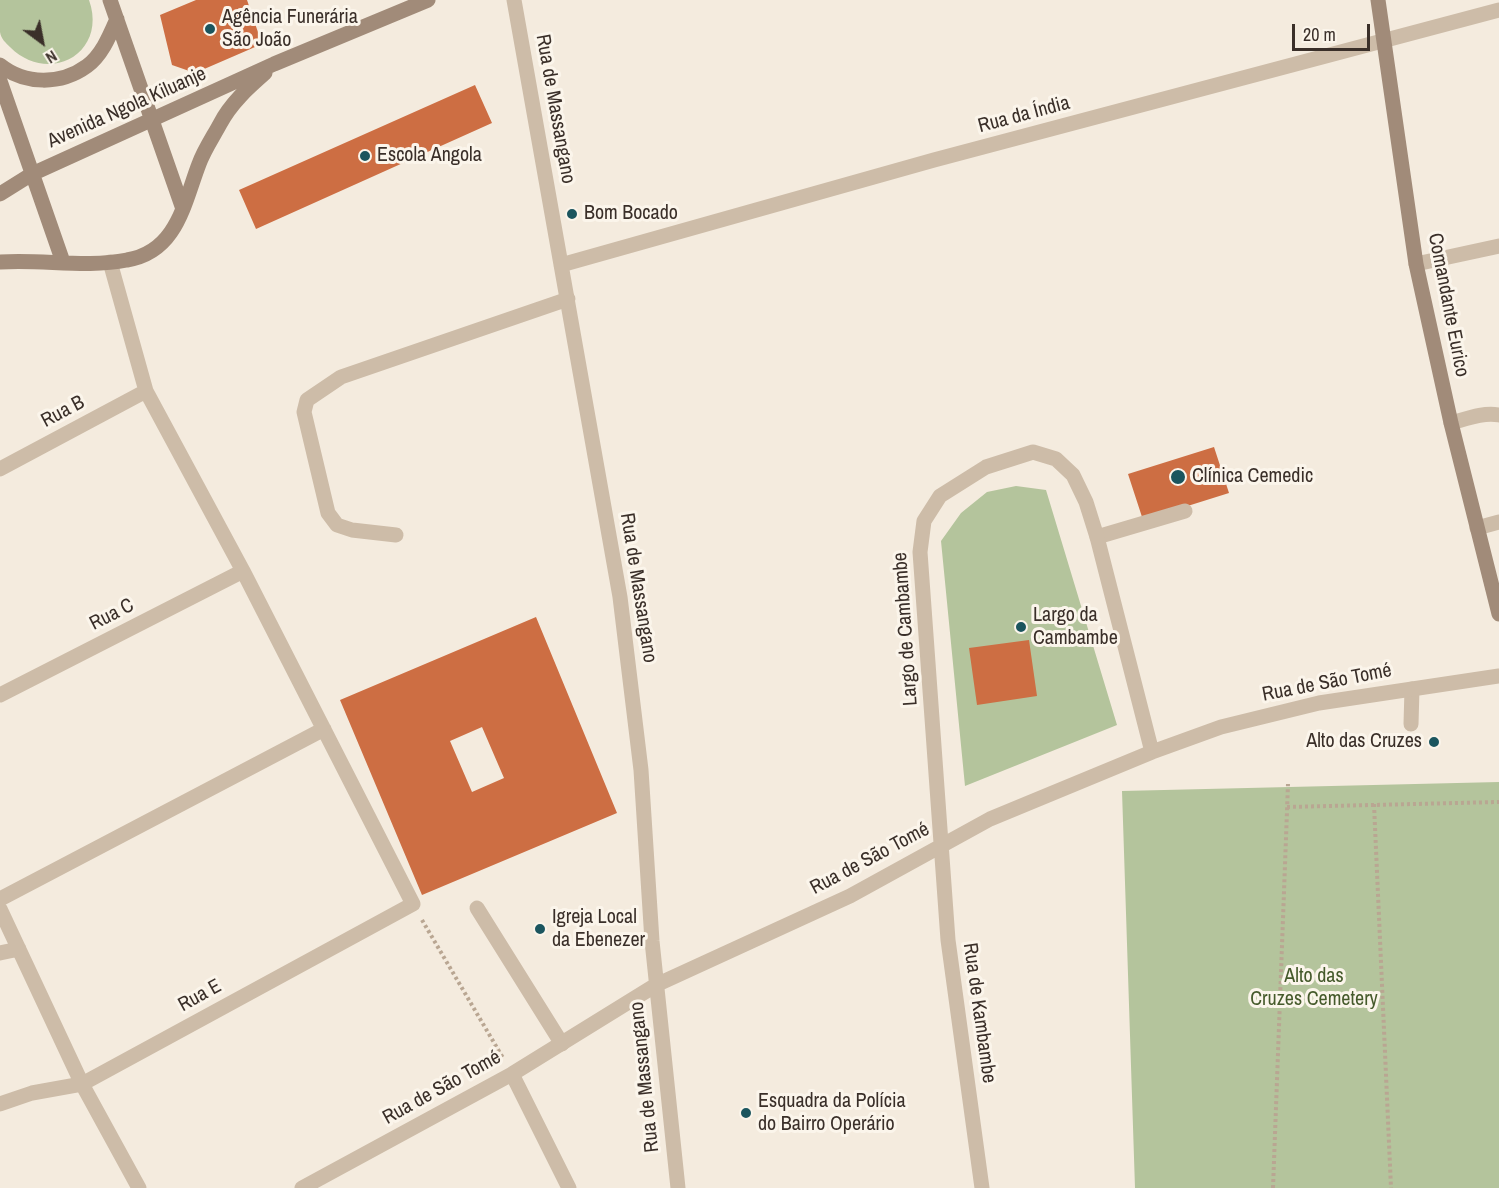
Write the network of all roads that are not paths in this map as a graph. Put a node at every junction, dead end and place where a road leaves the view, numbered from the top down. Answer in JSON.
{"nodes":[{"id":1,"x":110,"y":0,"type":"edge"},
{"id":2,"x":428,"y":0,"type":"edge"},
{"id":3,"x":514,"y":0,"type":"edge"},
{"id":4,"x":1378,"y":0,"type":"edge"},
{"id":5,"x":1499,"y":10,"type":"edge"},
{"id":6,"x":117,"y":19,"type":"junction"},
{"id":7,"x":1384,"y":41,"type":"junction"},
{"id":8,"x":0,"y":64,"type":"edge"},
{"id":9,"x":274,"y":64,"type":"junction"},
{"id":10,"x":0,"y":81,"type":"edge"},
{"id":11,"x":153,"y":120,"type":"junction"},
{"id":12,"x":32,"y":174,"type":"junction"},
{"id":13,"x":0,"y":194,"type":"edge"},
{"id":14,"x":183,"y":209,"type":"junction"},
{"id":15,"x":1499,"y":246,"type":"edge"},
{"id":16,"x":0,"y":262,"type":"edge"},
{"id":17,"x":63,"y":262,"type":"junction"},
{"id":18,"x":110,"y":262,"type":"junction"},
{"id":19,"x":1416,"y":264,"type":"junction"},
{"id":20,"x":561,"y":265,"type":"junction"},
{"id":21,"x":568,"y":299,"type":"junction"},
{"id":22,"x":146,"y":391,"type":"junction"},
{"id":23,"x":1499,"y":415,"type":"edge"},
{"id":24,"x":1451,"y":423,"type":"junction"},
{"id":25,"x":0,"y":469,"type":"edge"},
{"id":26,"x":1185,"y":511,"type":"dead end"},
{"id":27,"x":1499,"y":522,"type":"edge"},
{"id":28,"x":1477,"y":528,"type":"junction"},
{"id":29,"x":396,"y":535,"type":"dead end"},
{"id":30,"x":1097,"y":537,"type":"junction"},
{"id":31,"x":243,"y":571,"type":"junction"},
{"id":32,"x":1499,"y":614,"type":"edge"},
{"id":33,"x":1499,"y":676,"type":"edge"},
{"id":34,"x":1412,"y":689,"type":"junction"},
{"id":35,"x":0,"y":696,"type":"edge"},
{"id":36,"x":1411,"y":724,"type":"dead end"},
{"id":37,"x":324,"y":729,"type":"junction"},
{"id":38,"x":1152,"y":752,"type":"junction"},
{"id":39,"x":942,"y":844,"type":"junction"},
{"id":40,"x":0,"y":899,"type":"edge"},
{"id":41,"x":477,"y":908,"type":"dead end"},
{"id":42,"x":0,"y":909,"type":"edge"},
{"id":43,"x":19,"y":949,"type":"junction"},
{"id":44,"x":0,"y":953,"type":"edge"},
{"id":45,"x":656,"y":986,"type":"junction"},
{"id":46,"x":562,"y":1044,"type":"junction"},
{"id":47,"x":512,"y":1074,"type":"junction"},
{"id":48,"x":82,"y":1084,"type":"junction"},
{"id":49,"x":0,"y":1104,"type":"edge"},
{"id":50,"x":139,"y":1188,"type":"edge"},
{"id":51,"x":302,"y":1188,"type":"edge"},
{"id":52,"x":569,"y":1188,"type":"edge"},
{"id":53,"x":678,"y":1188,"type":"edge"},
{"id":54,"x":982,"y":1188,"type":"edge"}],
"edges":[{"from":1,"to":6,"type":"main road"},
{"from":2,"to":9,"type":"main road","name":"Avenida Ngola Kiluanje"},
{"from":3,"to":20,"type":"street","name":"Rua de Massangano"},
{"from":4,"to":7,"type":"main road","name":"Comandante Eurico"},
{"from":5,"to":7,"type":"street","name":"Rua da Índia"},
{"from":6,"to":8,"type":"main road"},
{"from":6,"to":11,"type":"main road"},
{"from":7,"to":19,"type":"main road","name":"Comandante Eurico"},
{"from":7,"to":20,"type":"street","name":"Rua da Índia"},
{"from":9,"to":11,"type":"main road","name":"Avenida Ngola Kiluanje"},
{"from":9,"to":14,"type":"main road"},
{"from":10,"to":12,"type":"main road"},
{"from":11,"to":12,"type":"main road","name":"Avenida Ngola Kiluanje"},
{"from":11,"to":14,"type":"main road"},
{"from":12,"to":13,"type":"main road","name":"Avenida Ngola Kiluanje"},
{"from":12,"to":17,"type":"main road"},
{"from":14,"to":18,"type":"main road"},
{"from":15,"to":19,"type":"street"},
{"from":16,"to":17,"type":"main road"},
{"from":17,"to":18,"type":"main road"},
{"from":18,"to":22,"type":"street"},
{"from":19,"to":24,"type":"main road","name":"Comandante Eurico"},
{"from":20,"to":21,"type":"street","name":"Rua de Massangano"},
{"from":21,"to":29,"type":"street"},
{"from":21,"to":45,"type":"street","name":"Rua de Massangano"},
{"from":22,"to":25,"type":"street","name":"Rua B"},
{"from":22,"to":31,"type":"street"},
{"from":23,"to":24,"type":"street"},
{"from":24,"to":28,"type":"main road","name":"Comandante Eurico"},
{"from":26,"to":30,"type":"street"},
{"from":27,"to":28,"type":"street"},
{"from":28,"to":32,"type":"main road","name":"Comandante Eurico"},
{"from":30,"to":38,"type":"street","name":"Largo de Cambambe"},
{"from":30,"to":39,"type":"street","name":"Largo de Cambambe"},
{"from":31,"to":35,"type":"street","name":"Rua C"},
{"from":31,"to":37,"type":"street"},
{"from":33,"to":34,"type":"street","name":"Rua de São Tomé"},
{"from":34,"to":36,"type":"street"},
{"from":34,"to":38,"type":"street","name":"Rua de São Tomé"},
{"from":37,"to":40,"type":"street"},
{"from":37,"to":48,"type":"street","name":"Rua E"},
{"from":38,"to":39,"type":"street","name":"Rua de São Tomé"},
{"from":39,"to":45,"type":"street","name":"Rua de São Tomé"},
{"from":39,"to":54,"type":"street","name":"Rua de Kambambe"},
{"from":41,"to":46,"type":"street"},
{"from":42,"to":43,"type":"street"},
{"from":43,"to":44,"type":"street"},
{"from":43,"to":48,"type":"street"},
{"from":45,"to":46,"type":"street","name":"Rua de São Tomé"},
{"from":45,"to":53,"type":"street","name":"Rua de Massangano"},
{"from":46,"to":47,"type":"street","name":"Rua de São Tomé"},
{"from":47,"to":51,"type":"street","name":"Rua de São Tomé"},
{"from":47,"to":52,"type":"street"},
{"from":48,"to":49,"type":"street","name":"Rua E"},
{"from":48,"to":50,"type":"street"}]}
